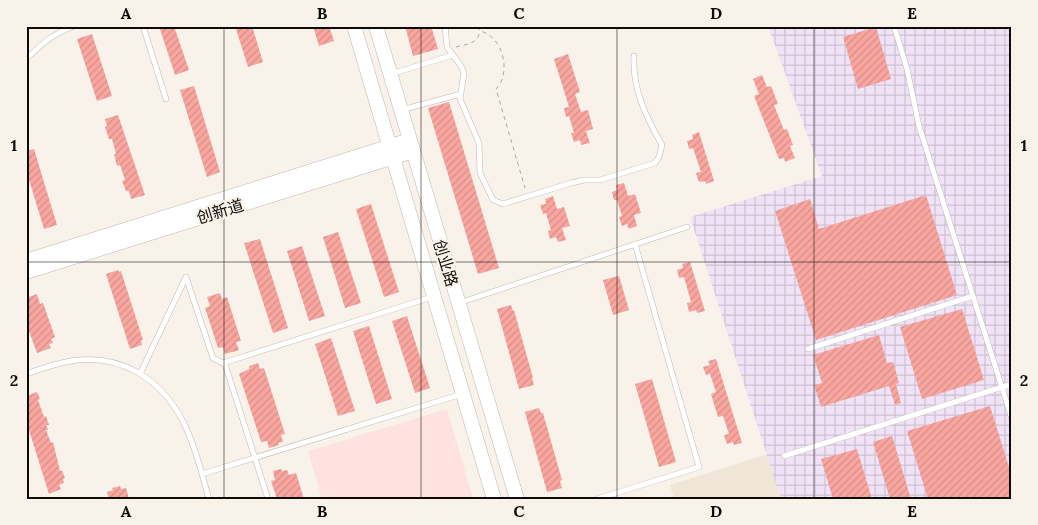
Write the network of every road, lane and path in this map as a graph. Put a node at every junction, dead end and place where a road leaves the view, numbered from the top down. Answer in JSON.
{"nodes":[{"id":1,"x":74,"y":26,"type":"edge"},
{"id":2,"x":143,"y":26,"type":"edge"},
{"id":3,"x":354,"y":26,"type":"edge"},
{"id":4,"x":376,"y":26,"type":"edge"},
{"id":5,"x":445,"y":26,"type":"edge"},
{"id":6,"x":478,"y":26,"type":"edge"},
{"id":7,"x":894,"y":26,"type":"edge"},
{"id":8,"x":480,"y":31,"type":"junction"},
{"id":9,"x":448,"y":49,"type":"junction"},
{"id":10,"x":453,"y":56,"type":"junction"},
{"id":11,"x":634,"y":56,"type":"dead end"},
{"id":12,"x":26,"y":59,"type":"edge"},
{"id":13,"x":390,"y":74,"type":"junction"},
{"id":14,"x":461,"y":94,"type":"junction"},
{"id":15,"x":166,"y":99,"type":"dead end"},
{"id":16,"x":401,"y":110,"type":"junction"},
{"id":17,"x":411,"y":145,"type":"junction"},
{"id":18,"x":391,"y":152,"type":"junction"},
{"id":19,"x":528,"y":196,"type":"junction"},
{"id":20,"x":687,"y":227,"type":"dead end"},
{"id":21,"x":635,"y":244,"type":"junction"},
{"id":22,"x":26,"y":261,"type":"edge"},
{"id":23,"x":26,"y":272,"type":"edge"},
{"id":24,"x":434,"y":296,"type":"junction"},
{"id":25,"x":973,"y":296,"type":"junction"},
{"id":26,"x":458,"y":303,"type":"junction"},
{"id":27,"x":808,"y":349,"type":"dead end"},
{"id":28,"x":223,"y":363,"type":"junction"},
{"id":29,"x":26,"y":374,"type":"edge"},
{"id":30,"x":140,"y":374,"type":"junction"},
{"id":31,"x":1012,"y":384,"type":"edge"},
{"id":32,"x":1002,"y":386,"type":"junction"},
{"id":33,"x":463,"y":394,"type":"junction"},
{"id":34,"x":1012,"y":419,"type":"edge"},
{"id":35,"x":784,"y":456,"type":"dead end"},
{"id":36,"x":256,"y":458,"type":"junction"},
{"id":37,"x":202,"y":474,"type":"junction"},
{"id":38,"x":209,"y":499,"type":"edge"},
{"id":39,"x":268,"y":499,"type":"edge"},
{"id":40,"x":494,"y":499,"type":"edge"},
{"id":41,"x":516,"y":499,"type":"edge"},
{"id":42,"x":597,"y":499,"type":"edge"}],
"edges":[{"from":1,"to":12,"type":"lane"},
{"from":2,"to":15,"type":"lane"},
{"from":3,"to":18,"type":"main road","name":"创业路"},
{"from":4,"to":13,"type":"main road","name":"创业路"},
{"from":5,"to":9,"type":"lane"},
{"from":6,"to":8,"type":"path"},
{"from":7,"to":25,"type":"lane"},
{"from":8,"to":9,"type":"path"},
{"from":8,"to":19,"type":"path"},
{"from":9,"to":10,"type":"lane"},
{"from":10,"to":13,"type":"lane"},
{"from":10,"to":14,"type":"lane"},
{"from":11,"to":19,"type":"lane"},
{"from":13,"to":16,"type":"main road","name":"创业路"},
{"from":14,"to":16,"type":"lane"},
{"from":14,"to":19,"type":"lane"},
{"from":16,"to":17,"type":"main road","name":"创业路"},
{"from":17,"to":18,"type":"main road","name":"创新道"},
{"from":17,"to":26,"type":"main road","name":"创业路"},
{"from":18,"to":22,"type":"main road","name":"创新道"},
{"from":18,"to":23,"type":"main road","name":"创新道"},
{"from":18,"to":24,"type":"main road","name":"创业路"},
{"from":20,"to":21,"type":"lane"},
{"from":21,"to":26,"type":"lane"},
{"from":21,"to":42,"type":"lane"},
{"from":24,"to":28,"type":"lane"},
{"from":24,"to":33,"type":"main road","name":"创业路"},
{"from":25,"to":27,"type":"lane"},
{"from":25,"to":32,"type":"lane"},
{"from":26,"to":41,"type":"main road","name":"创业路"},
{"from":28,"to":30,"type":"lane"},
{"from":28,"to":36,"type":"lane"},
{"from":29,"to":30,"type":"lane"},
{"from":30,"to":37,"type":"lane"},
{"from":31,"to":32,"type":"lane"},
{"from":32,"to":34,"type":"lane"},
{"from":32,"to":35,"type":"lane"},
{"from":33,"to":36,"type":"lane"},
{"from":33,"to":40,"type":"main road","name":"创业路"},
{"from":36,"to":37,"type":"lane"},
{"from":36,"to":39,"type":"lane"},
{"from":37,"to":38,"type":"lane"}]}
